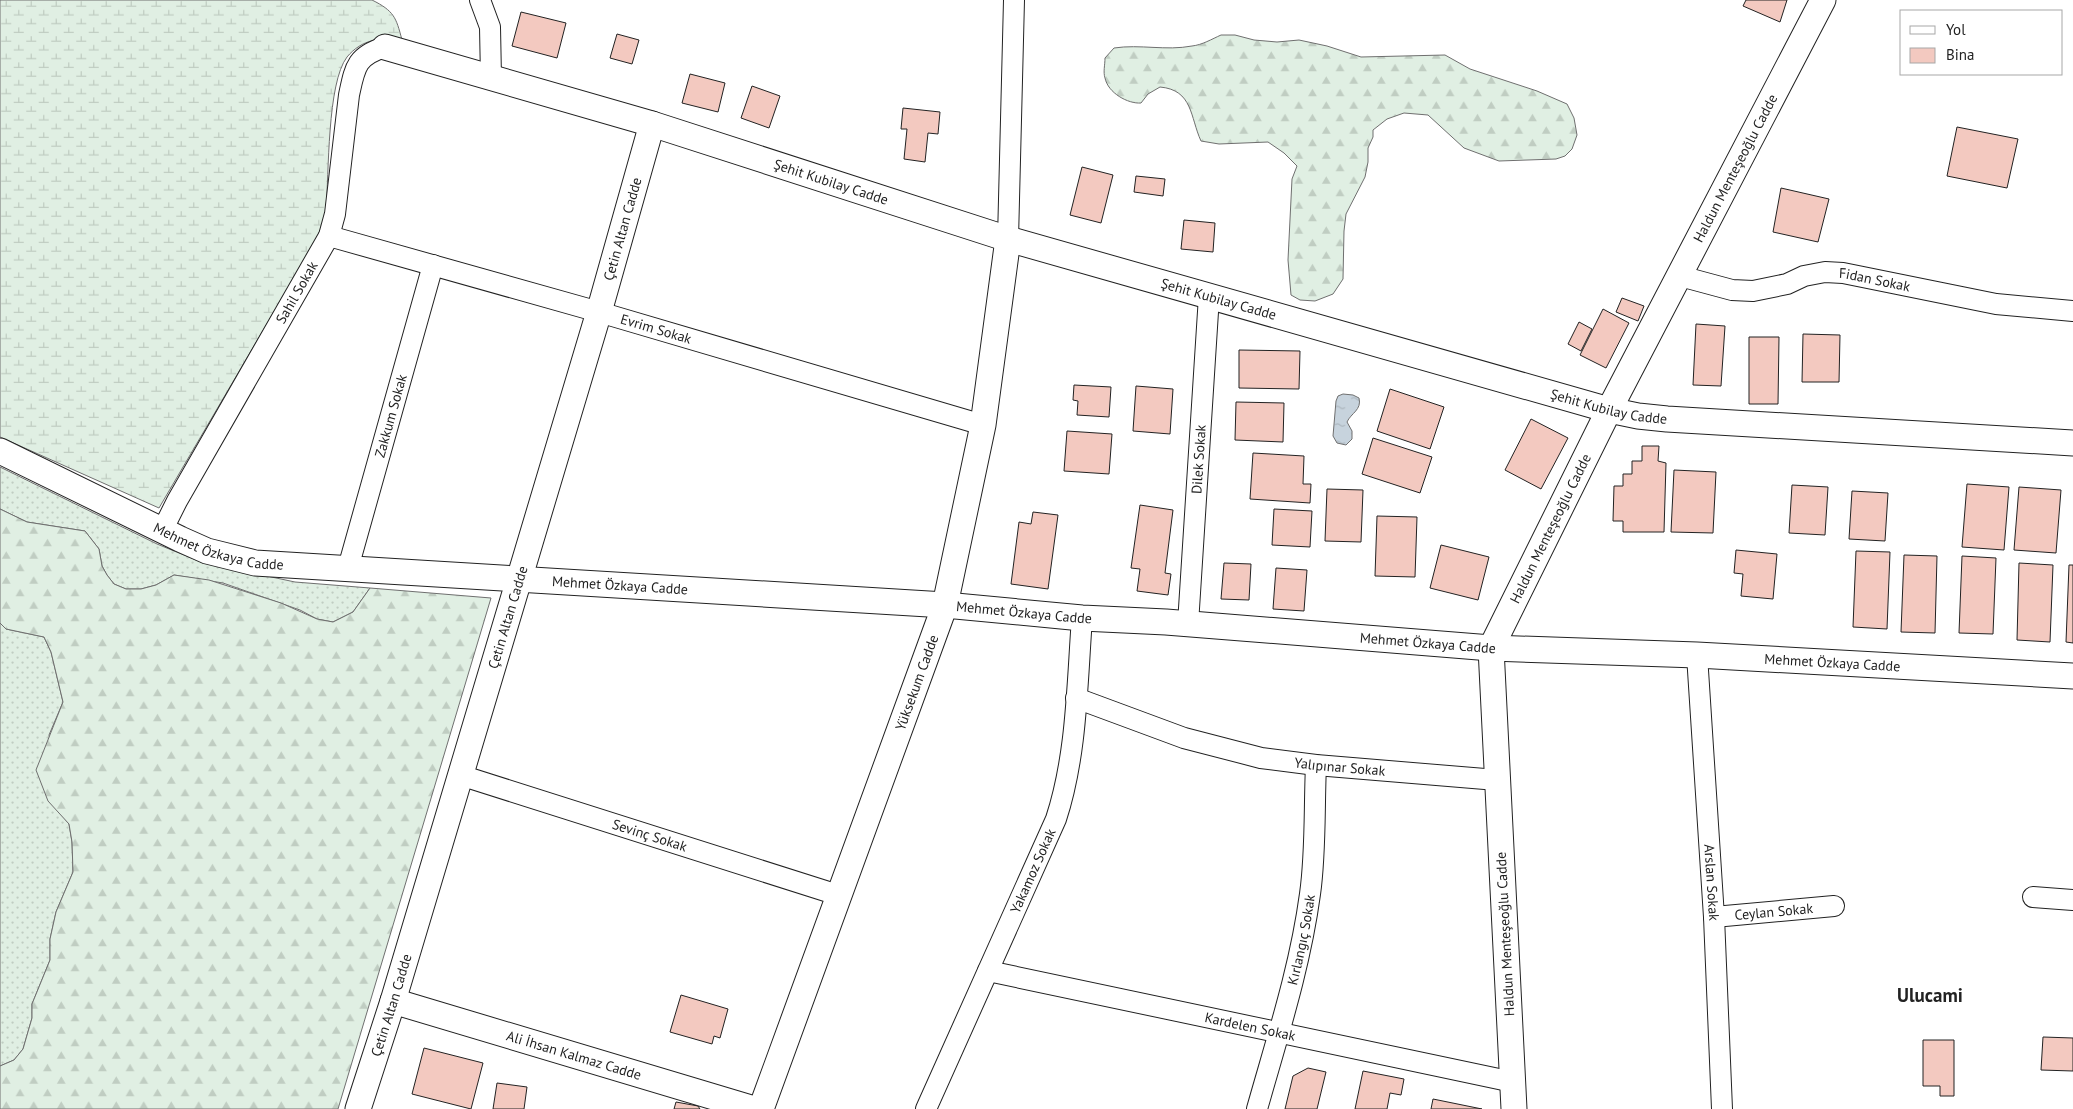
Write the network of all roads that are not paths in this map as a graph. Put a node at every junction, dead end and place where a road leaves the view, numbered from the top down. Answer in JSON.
{"nodes":[{"id":1,"x":480,"y":0,"type":"edge"},
{"id":2,"x":1014,"y":0,"type":"edge"},
{"id":3,"x":1822,"y":0,"type":"edge"},
{"id":4,"x":385,"y":47,"type":"joint"},
{"id":5,"x":491,"y":78,"type":"junction"},
{"id":6,"x":652,"y":124,"type":"junction"},
{"id":7,"x":329,"y":236,"type":"junction"},
{"id":8,"x":1008,"y":239,"type":"junction"},
{"id":9,"x":433,"y":265,"type":"junction"},
{"id":10,"x":1680,"y":276,"type":"junction"},
{"id":11,"x":1208,"y":296,"type":"junction"},
{"id":12,"x":2073,"y":311,"type":"edge"},
{"id":13,"x":600,"y":312,"type":"junction"},
{"id":14,"x":1609,"y":410,"type":"junction"},
{"id":15,"x":983,"y":425,"type":"junction"},
{"id":16,"x":2073,"y":443,"type":"edge"},
{"id":17,"x":0,"y":451,"type":"edge"},
{"id":18,"x":162,"y":531,"type":"junction"},
{"id":19,"x":348,"y":568,"type":"junction"},
{"id":20,"x":520,"y":579,"type":"junction"},
{"id":21,"x":945,"y":605,"type":"junction"},
{"id":22,"x":1082,"y":618,"type":"junction"},
{"id":23,"x":1188,"y":624,"type":"junction"},
{"id":24,"x":1491,"y":648,"type":"junction"},
{"id":25,"x":1697,"y":655,"type":"junction"},
{"id":26,"x":2073,"y":676,"type":"edge"},
{"id":27,"x":1076,"y":698,"type":"junction"},
{"id":28,"x":1316,"y":765,"type":"junction"},
{"id":29,"x":460,"y":775,"type":"junction"},
{"id":30,"x":1497,"y":780,"type":"junction"},
{"id":31,"x":838,"y":895,"type":"junction"},
{"id":32,"x":2033,"y":898,"type":"dead end"},
{"id":33,"x":2073,"y":900,"type":"edge"},
{"id":34,"x":1834,"y":906,"type":"dead end"},
{"id":35,"x":1714,"y":917,"type":"junction"},
{"id":36,"x":988,"y":971,"type":"junction"},
{"id":37,"x":393,"y":1001,"type":"junction"},
{"id":38,"x":1279,"y":1031,"type":"junction"},
{"id":39,"x":1513,"y":1082,"type":"junction"},
{"id":40,"x":358,"y":1109,"type":"edge"},
{"id":41,"x":754,"y":1109,"type":"edge"},
{"id":42,"x":761,"y":1109,"type":"edge"},
{"id":43,"x":926,"y":1109,"type":"edge"},
{"id":44,"x":1257,"y":1109,"type":"edge"},
{"id":45,"x":1514,"y":1109,"type":"edge"},
{"id":46,"x":1722,"y":1109,"type":"edge"}],
"edges":[{"from":1,"to":5,"type":"street"},
{"from":2,"to":8,"type":"street"},
{"from":3,"to":10,"type":"street","name":"Haldun Menteşeoğlu Cadde"},
{"from":4,"to":5,"type":"street","name":"Şehit Kubilay Cadde"},
{"from":4,"to":7,"type":"street","name":"Sahil Sokak"},
{"from":5,"to":6,"type":"street","name":"Şehit Kubilay Cadde"},
{"from":6,"to":8,"type":"street","name":"Şehit Kubilay Cadde"},
{"from":6,"to":13,"type":"street","name":"Çetin Altan Cadde"},
{"from":7,"to":9,"type":"street","name":"Evrim Sokak"},
{"from":7,"to":18,"type":"street","name":"Sahil Sokak"},
{"from":8,"to":11,"type":"street","name":"Şehit Kubilay Cadde"},
{"from":8,"to":15,"type":"street","name":"Yüksekum Cadde"},
{"from":9,"to":13,"type":"street","name":"Evrim Sokak"},
{"from":9,"to":19,"type":"street","name":"Zakkum Sokak"},
{"from":10,"to":12,"type":"street","name":"Fidan Sokak"},
{"from":10,"to":14,"type":"street","name":"Haldun Menteşeoğlu Cadde"},
{"from":11,"to":14,"type":"street","name":"Şehit Kubilay Cadde"},
{"from":11,"to":23,"type":"street","name":"Dilek Sokak"},
{"from":13,"to":15,"type":"street","name":"Evrim Sokak"},
{"from":13,"to":20,"type":"street","name":"Çetin Altan Cadde"},
{"from":14,"to":16,"type":"street","name":"Şehit Kubilay Cadde"},
{"from":14,"to":24,"type":"street","name":"Haldun Menteşeoğlu Cadde"},
{"from":15,"to":21,"type":"street","name":"Yüksekum Cadde"},
{"from":17,"to":18,"type":"street","name":"Mehmet Özkaya Cadde"},
{"from":18,"to":19,"type":"street","name":"Mehmet Özkaya Cadde"},
{"from":19,"to":20,"type":"street","name":"Mehmet Özkaya Cadde"},
{"from":20,"to":21,"type":"street","name":"Mehmet Özkaya Cadde"},
{"from":20,"to":29,"type":"street","name":"Çetin Altan Cadde"},
{"from":21,"to":22,"type":"street","name":"Mehmet Özkaya Cadde"},
{"from":21,"to":31,"type":"street","name":"Yüksekum Cadde"},
{"from":22,"to":23,"type":"street","name":"Mehmet Özkaya Cadde"},
{"from":22,"to":27,"type":"street","name":"Yakamoz Sokak"},
{"from":23,"to":24,"type":"street","name":"Mehmet Özkaya Cadde"},
{"from":24,"to":25,"type":"street","name":"Mehmet Özkaya Cadde"},
{"from":24,"to":30,"type":"street","name":"Haldun Menteşeoğlu Cadde"},
{"from":25,"to":26,"type":"street","name":"Mehmet Özkaya Cadde"},
{"from":25,"to":35,"type":"street","name":"Arslan Sokak"},
{"from":27,"to":28,"type":"street","name":"Yalıpınar Sokak"},
{"from":27,"to":36,"type":"street","name":"Yakamoz Sokak"},
{"from":28,"to":30,"type":"street","name":"Yalıpınar Sokak"},
{"from":28,"to":38,"type":"street","name":"Kırlangıç Sokak"},
{"from":29,"to":31,"type":"street","name":"Sevinç Sokak"},
{"from":29,"to":37,"type":"street","name":"Çetin Altan Cadde"},
{"from":30,"to":39,"type":"street","name":"Haldun Menteşeoğlu Cadde"},
{"from":31,"to":42,"type":"street","name":"Yüksekum Cadde"},
{"from":32,"to":33,"type":"street"},
{"from":34,"to":35,"type":"street","name":"Ceylan Sokak"},
{"from":35,"to":46,"type":"street","name":"Arslan Sokak"},
{"from":36,"to":38,"type":"street","name":"Kardelen Sokak"},
{"from":36,"to":43,"type":"street","name":"Yakamoz Sokak"},
{"from":37,"to":40,"type":"street","name":"Çetin Altan Cadde"},
{"from":37,"to":41,"type":"street","name":"Ali İhsan Kalmaz Cadde"},
{"from":38,"to":39,"type":"street","name":"Kardelen Sokak"},
{"from":38,"to":44,"type":"street","name":"Kırlangıç Sokak"},
{"from":39,"to":45,"type":"street","name":"Haldun Menteşeoğlu Cadde"}]}
